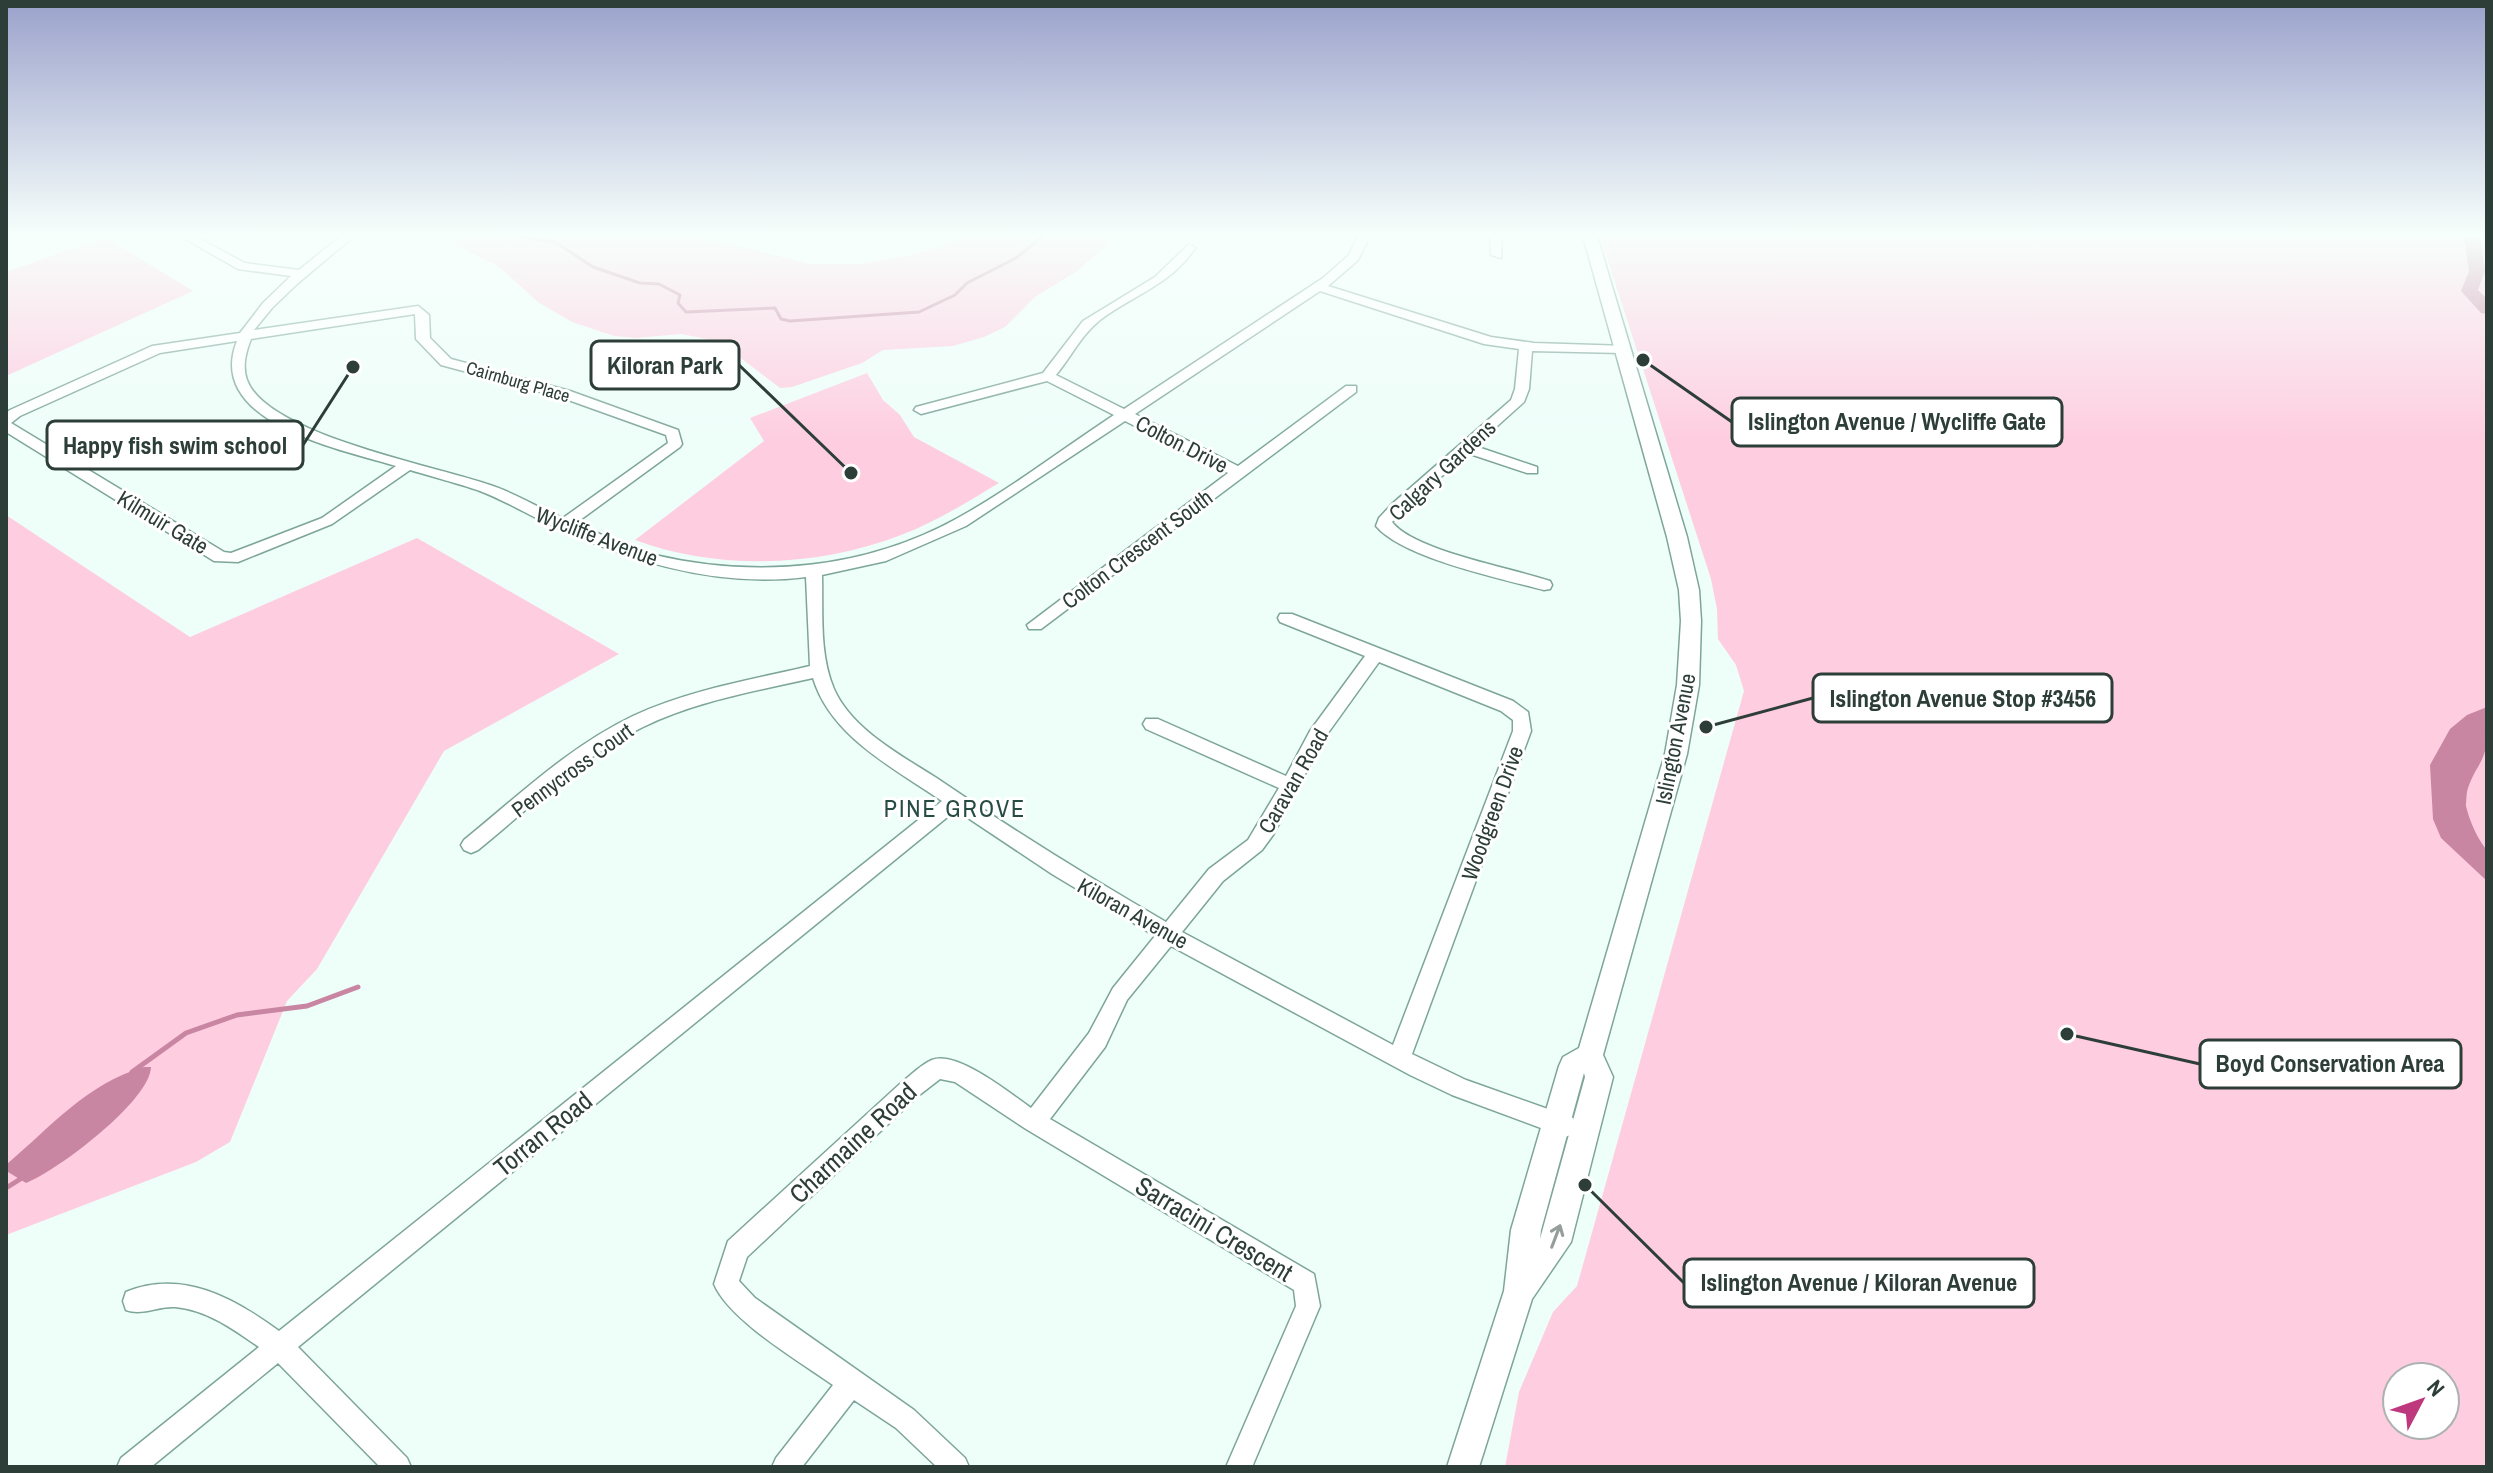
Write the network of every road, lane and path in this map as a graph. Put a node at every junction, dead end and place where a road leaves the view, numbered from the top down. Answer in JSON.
{"nodes":[{"id":1,"x":265,"y":305,"type":"edge"},
{"id":2,"x":1119,"y":305,"type":"edge"},
{"id":3,"x":1292,"y":305,"type":"edge"},
{"id":4,"x":1374,"y":305,"type":"edge"},
{"id":5,"x":1609,"y":305,"type":"edge"},
{"id":6,"x":245,"y":335,"type":"junction"},
{"id":7,"x":1526,"y":347,"type":"junction"},
{"id":8,"x":1622,"y":349,"type":"junction"},
{"id":9,"x":1048,"y":376,"type":"junction"},
{"id":10,"x":1351,"y":389,"type":"dead end"},
{"id":11,"x":921,"y":410,"type":"dead end"},
{"id":12,"x":1125,"y":415,"type":"junction"},
{"id":13,"x":6,"y":420,"type":"edge"},
{"id":14,"x":6,"y":426,"type":"edge"},
{"id":15,"x":1465,"y":448,"type":"junction"},
{"id":16,"x":407,"y":465,"type":"junction"},
{"id":17,"x":1532,"y":470,"type":"dead end"},
{"id":18,"x":1239,"y":473,"type":"junction"},
{"id":19,"x":563,"y":525,"type":"junction"},
{"id":20,"x":814,"y":571,"type":"junction"},
{"id":21,"x":1544,"y":585,"type":"dead end"},
{"id":22,"x":1286,"y":618,"type":"dead end"},
{"id":23,"x":1035,"y":625,"type":"dead end"},
{"id":24,"x":1375,"y":655,"type":"junction"},
{"id":25,"x":819,"y":670,"type":"junction"},
{"id":26,"x":1152,"y":724,"type":"dead end"},
{"id":27,"x":1289,"y":785,"type":"junction"},
{"id":28,"x":956,"y":800,"type":"junction"},
{"id":29,"x":471,"y":845,"type":"dead end"},
{"id":30,"x":1171,"y":934,"type":"junction"},
{"id":31,"x":1590,"y":1055,"type":"junction"},
{"id":32,"x":1399,"y":1058,"type":"junction"},
{"id":33,"x":1034,"y":1122,"type":"junction"},
{"id":34,"x":1556,"y":1123,"type":"junction"},
{"id":35,"x":1585,"y":1133,"type":"junction"},
{"id":36,"x":1519,"y":1291,"type":"junction"},
{"id":37,"x":135,"y":1301,"type":"dead end"},
{"id":38,"x":279,"y":1347,"type":"junction"},
{"id":39,"x":851,"y":1383,"type":"junction"},
{"id":40,"x":130,"y":1467,"type":"edge"},
{"id":41,"x":398,"y":1467,"type":"edge"},
{"id":42,"x":785,"y":1467,"type":"edge"},
{"id":43,"x":956,"y":1467,"type":"edge"},
{"id":44,"x":1239,"y":1467,"type":"edge"},
{"id":45,"x":1463,"y":1467,"type":"edge"}],
"edges":[{"from":1,"to":6,"type":"street","name":"Wycliffe Avenue"},
{"from":2,"to":9,"type":"street"},
{"from":3,"to":12,"type":"street","name":"Wycliffe Avenue"},
{"from":4,"to":7,"type":"street"},
{"from":5,"to":8,"type":"main road","name":"Islington Avenue"},
{"from":6,"to":13,"type":"street"},
{"from":6,"to":16,"type":"street","name":"Wycliffe Avenue"},
{"from":6,"to":19,"type":"street","name":"Cairnburg Place"},
{"from":7,"to":8,"type":"street"},
{"from":7,"to":15,"type":"street","name":"Calgary Gardens"},
{"from":8,"to":31,"type":"main road","name":"Islington Avenue"},
{"from":9,"to":11,"type":"street"},
{"from":9,"to":12,"type":"street","name":"Colton Drive"},
{"from":10,"to":18,"type":"street","name":"Colton Crescent South"},
{"from":12,"to":18,"type":"street","name":"Colton Drive"},
{"from":12,"to":20,"type":"street","name":"Wycliffe Avenue"},
{"from":14,"to":16,"type":"street","name":"Kilmuir Gate"},
{"from":15,"to":17,"type":"street"},
{"from":15,"to":21,"type":"street","name":"Calgary Gardens"},
{"from":16,"to":19,"type":"street","name":"Wycliffe Avenue"},
{"from":18,"to":23,"type":"street","name":"Colton Crescent South"},
{"from":19,"to":20,"type":"street","name":"Wycliffe Avenue"},
{"from":20,"to":25,"type":"street","name":"Kiloran Avenue"},
{"from":22,"to":24,"type":"street","name":"Woodgreen Drive"},
{"from":24,"to":27,"type":"street","name":"Caravan Road"},
{"from":24,"to":32,"type":"street","name":"Woodgreen Drive"},
{"from":25,"to":28,"type":"street","name":"Kiloran Avenue"},
{"from":25,"to":29,"type":"street","name":"Pennycross Court"},
{"from":26,"to":27,"type":"street"},
{"from":27,"to":30,"type":"street","name":"Caravan Road"},
{"from":28,"to":30,"type":"street","name":"Kiloran Avenue"},
{"from":28,"to":38,"type":"street","name":"Torran Road"},
{"from":30,"to":32,"type":"street","name":"Kiloran Avenue"},
{"from":30,"to":33,"type":"street"},
{"from":31,"to":34,"type":"main road","name":"Islington Avenue"},
{"from":31,"to":35,"type":"main road","name":"Islington Avenue"},
{"from":32,"to":34,"type":"street","name":"Kiloran Avenue"},
{"from":33,"to":39,"type":"street","name":"Charmaine Road"},
{"from":33,"to":44,"type":"street","name":"Sarracini Crescent"},
{"from":34,"to":35,"type":"street","name":"Kiloran Avenue"},
{"from":34,"to":36,"type":"main road","name":"Islington Avenue"},
{"from":36,"to":35,"type":"main road","name":"Islington Avenue","one_way":true},
{"from":36,"to":45,"type":"main road","name":"Islington Avenue"},
{"from":37,"to":38,"type":"street"},
{"from":38,"to":40,"type":"street","name":"Torran Road"},
{"from":38,"to":41,"type":"street"},
{"from":39,"to":42,"type":"street"},
{"from":39,"to":43,"type":"street"}]}
